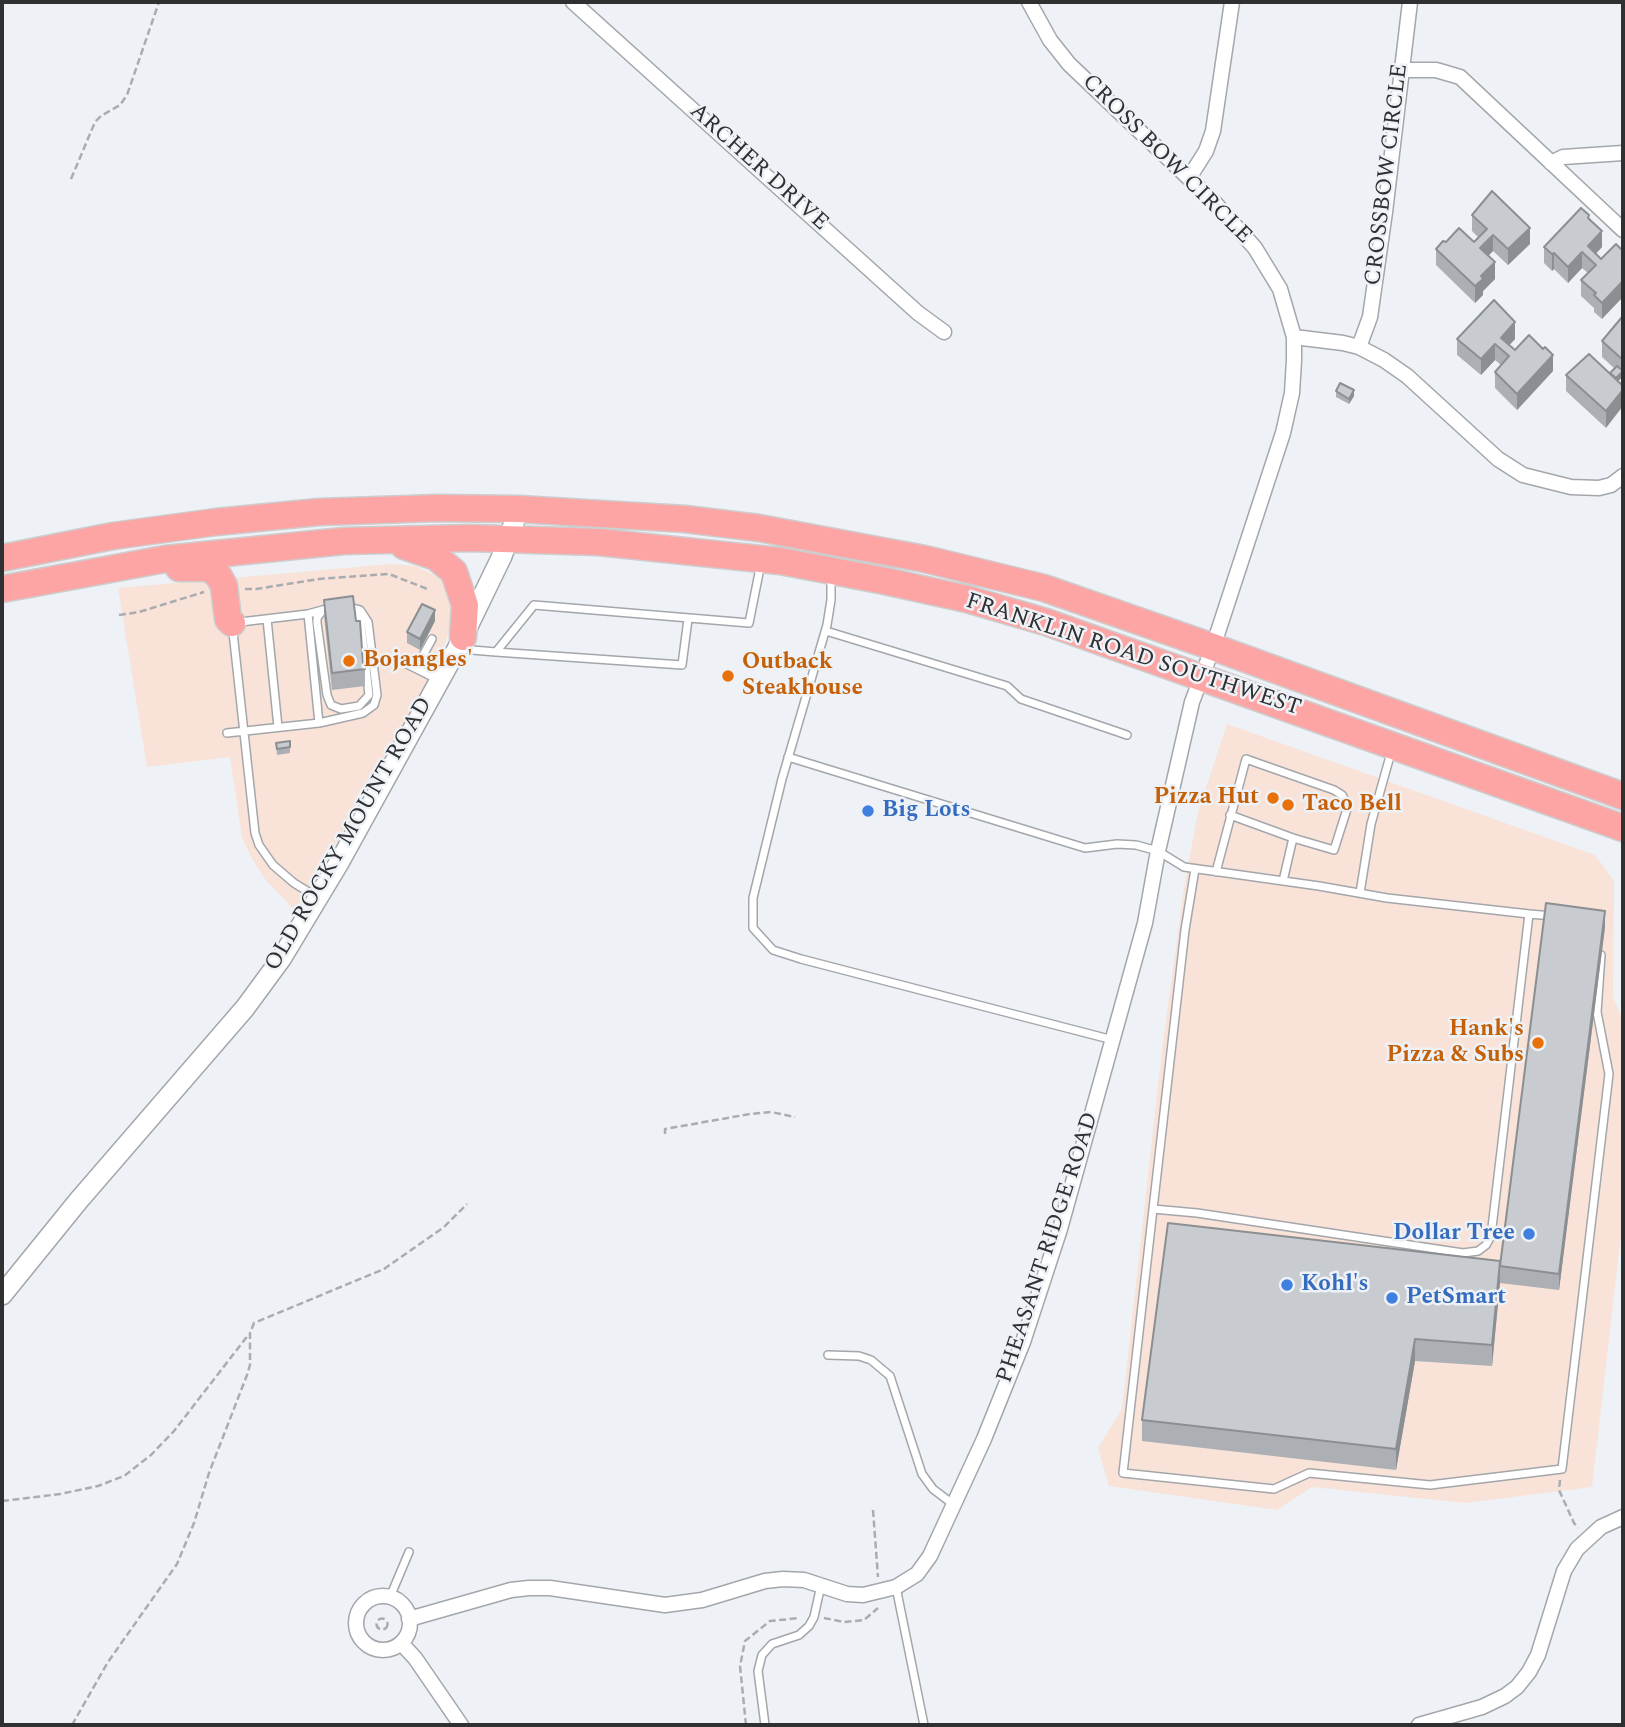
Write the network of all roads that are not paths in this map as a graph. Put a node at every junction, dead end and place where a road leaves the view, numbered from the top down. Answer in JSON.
{"nodes":[{"id":1,"x":573,"y":2,"type":"edge"},
{"id":2,"x":1029,"y":2,"type":"edge"},
{"id":3,"x":1232,"y":2,"type":"edge"},
{"id":4,"x":1410,"y":2,"type":"edge"},
{"id":5,"x":1401,"y":70,"type":"junction"},
{"id":6,"x":1623,"y":153,"type":"edge"},
{"id":7,"x":1551,"y":163,"type":"junction"},
{"id":8,"x":1188,"y":178,"type":"junction"},
{"id":9,"x":1623,"y":230,"type":"edge"},
{"id":10,"x":944,"y":332,"type":"dead end"},
{"id":11,"x":1294,"y":337,"type":"junction"},
{"id":12,"x":1359,"y":347,"type":"junction"},
{"id":13,"x":1623,"y":476,"type":"edge"},
{"id":14,"x":519,"y":509,"type":"junction"},
{"id":15,"x":509,"y":539,"type":"junction"},
{"id":16,"x":386,"y":540,"type":"junction"},
{"id":17,"x":2,"y":558,"type":"edge"},
{"id":18,"x":762,"y":559,"type":"junction"},
{"id":19,"x":111,"y":569,"type":"junction"},
{"id":20,"x":831,"y":570,"type":"junction"},
{"id":21,"x":2,"y":589,"type":"edge"},
{"id":22,"x":349,"y":606,"type":"junction"},
{"id":23,"x":323,"y":609,"type":"junction"},
{"id":24,"x":308,"y":614,"type":"junction"},
{"id":25,"x":267,"y":619,"type":"junction"},
{"id":26,"x":688,"y":619,"type":"junction"},
{"id":27,"x":230,"y":626,"type":"junction"},
{"id":28,"x":825,"y":631,"type":"junction"},
{"id":29,"x":432,"y":639,"type":"dead end"},
{"id":30,"x":460,"y":643,"type":"junction"},
{"id":31,"x":1213,"y":647,"type":"junction"},
{"id":32,"x":496,"y":652,"type":"junction"},
{"id":33,"x":401,"y":661,"type":"dead end"},
{"id":34,"x":416,"y":668,"type":"junction"},
{"id":35,"x":1202,"y":676,"type":"junction"},
{"id":36,"x":440,"y":680,"type":"junction"},
{"id":37,"x":318,"y":723,"type":"junction"},
{"id":38,"x":278,"y":727,"type":"junction"},
{"id":39,"x":243,"y":731,"type":"junction"},
{"id":40,"x":227,"y":733,"type":"dead end"},
{"id":41,"x":1127,"y":735,"type":"dead end"},
{"id":42,"x":1393,"y":745,"type":"junction"},
{"id":43,"x":788,"y":757,"type":"junction"},
{"id":44,"x":1623,"y":796,"type":"edge"},
{"id":45,"x":1230,"y":815,"type":"junction"},
{"id":46,"x":1612,"y":827,"type":"edge"},
{"id":47,"x":1293,"y":838,"type":"junction"},
{"id":48,"x":1158,"y":851,"type":"junction"},
{"id":49,"x":1195,"y":869,"type":"junction"},
{"id":50,"x":1216,"y":872,"type":"junction"},
{"id":51,"x":1283,"y":881,"type":"junction"},
{"id":52,"x":1360,"y":893,"type":"junction"},
{"id":53,"x":319,"y":898,"type":"junction"},
{"id":54,"x":1529,"y":914,"type":"junction"},
{"id":55,"x":1566,"y":917,"type":"edge"},
{"id":56,"x":1601,"y":946,"type":"edge"},
{"id":57,"x":1113,"y":1040,"type":"junction"},
{"id":58,"x":1153,"y":1209,"type":"junction"},
{"id":59,"x":2,"y":1295,"type":"edge"},
{"id":60,"x":828,"y":1355,"type":"dead end"},
{"id":61,"x":955,"y":1505,"type":"junction"},
{"id":62,"x":1623,"y":1517,"type":"edge"},
{"id":63,"x":409,"y":1552,"type":"dead end"},
{"id":64,"x":822,"y":1584,"type":"junction"},
{"id":65,"x":896,"y":1587,"type":"junction"},
{"id":66,"x":388,"y":1603,"type":"junction"},
{"id":67,"x":409,"y":1619,"type":"junction"},
{"id":68,"x":396,"y":1639,"type":"junction"},
{"id":69,"x":461,"y":1725,"type":"edge"},
{"id":70,"x":765,"y":1725,"type":"edge"},
{"id":71,"x":924,"y":1725,"type":"edge"},
{"id":72,"x":1419,"y":1725,"type":"edge"}],
"edges":[{"from":1,"to":10,"type":"street","name":"ARCHER DRIVE"},
{"from":2,"to":8,"type":"street","name":"CROSS BOW CIRCLE"},
{"from":3,"to":8,"type":"street"},
{"from":4,"to":5,"type":"street","name":"CROSSBOW CIRCLE"},
{"from":5,"to":7,"type":"street"},
{"from":5,"to":12,"type":"street","name":"CROSSBOW CIRCLE"},
{"from":6,"to":7,"type":"street"},
{"from":7,"to":9,"type":"street"},
{"from":8,"to":11,"type":"street","name":"CROSS BOW CIRCLE"},
{"from":11,"to":12,"type":"street"},
{"from":11,"to":31,"type":"street","name":"CROSS BOW CIRCLE"},
{"from":12,"to":13,"type":"street"},
{"from":14,"to":15,"type":"street","name":"OLD ROCKY MOUNT ROAD"},
{"from":14,"to":17,"type":"highway","name":"FRANKLIN ROAD SOUTHWEST"},
{"from":14,"to":31,"type":"highway","name":"FRANKLIN ROAD SOUTHWEST"},
{"from":15,"to":16,"type":"highway","name":"FRANKLIN ROAD SOUTHWEST"},
{"from":15,"to":18,"type":"highway","name":"FRANKLIN ROAD SOUTHWEST"},
{"from":15,"to":30,"type":"street","name":"OLD ROCKY MOUNT ROAD"},
{"from":16,"to":19,"type":"highway","name":"FRANKLIN ROAD SOUTHWEST"},
{"from":16,"to":30,"type":"highway"},
{"from":18,"to":20,"type":"highway","name":"FRANKLIN ROAD SOUTHWEST"},
{"from":18,"to":26,"type":"lane"},
{"from":19,"to":21,"type":"highway","name":"FRANKLIN ROAD SOUTHWEST"},
{"from":19,"to":27,"type":"highway"},
{"from":20,"to":28,"type":"lane"},
{"from":20,"to":35,"type":"highway","name":"FRANKLIN ROAD SOUTHWEST"},
{"from":22,"to":23,"type":"lane"},
{"from":22,"to":23,"type":"lane"},
{"from":22,"to":37,"type":"lane"},
{"from":23,"to":24,"type":"lane"},
{"from":24,"to":25,"type":"lane"},
{"from":24,"to":37,"type":"lane"},
{"from":25,"to":27,"type":"lane"},
{"from":25,"to":38,"type":"lane"},
{"from":26,"to":32,"type":"lane"},
{"from":26,"to":32,"type":"lane"},
{"from":27,"to":39,"type":"lane"},
{"from":28,"to":41,"type":"lane"},
{"from":28,"to":43,"type":"lane"},
{"from":29,"to":34,"type":"lane"},
{"from":30,"to":32,"type":"lane"},
{"from":30,"to":36,"type":"street","name":"OLD ROCKY MOUNT ROAD"},
{"from":31,"to":35,"type":"street","name":"PHEASANT RIDGE ROAD"},
{"from":31,"to":44,"type":"highway","name":"FRANKLIN ROAD SOUTHWEST"},
{"from":33,"to":34,"type":"lane"},
{"from":34,"to":36,"type":"lane"},
{"from":35,"to":42,"type":"highway","name":"FRANKLIN ROAD SOUTHWEST"},
{"from":35,"to":48,"type":"street","name":"PHEASANT RIDGE ROAD"},
{"from":36,"to":53,"type":"street","name":"OLD ROCKY MOUNT ROAD"},
{"from":37,"to":38,"type":"lane"},
{"from":38,"to":39,"type":"lane"},
{"from":39,"to":40,"type":"lane"},
{"from":39,"to":53,"type":"lane"},
{"from":42,"to":46,"type":"highway","name":"FRANKLIN ROAD SOUTHWEST"},
{"from":42,"to":52,"type":"lane"},
{"from":43,"to":48,"type":"lane"},
{"from":43,"to":57,"type":"lane"},
{"from":45,"to":47,"type":"lane"},
{"from":45,"to":47,"type":"lane"},
{"from":45,"to":50,"type":"lane"},
{"from":47,"to":51,"type":"lane"},
{"from":48,"to":49,"type":"lane"},
{"from":48,"to":57,"type":"street","name":"PHEASANT RIDGE ROAD"},
{"from":49,"to":50,"type":"lane"},
{"from":49,"to":58,"type":"lane"},
{"from":50,"to":51,"type":"lane"},
{"from":51,"to":52,"type":"lane"},
{"from":52,"to":54,"type":"lane"},
{"from":53,"to":59,"type":"street","name":"OLD ROCKY MOUNT ROAD"},
{"from":54,"to":55,"type":"lane"},
{"from":54,"to":58,"type":"lane"},
{"from":56,"to":58,"type":"lane"},
{"from":57,"to":61,"type":"street","name":"PHEASANT RIDGE ROAD"},
{"from":60,"to":61,"type":"lane"},
{"from":61,"to":65,"type":"street","name":"PHEASANT RIDGE ROAD"},
{"from":62,"to":72,"type":"street"},
{"from":63,"to":66,"type":"lane"},
{"from":64,"to":65,"type":"street","name":"PHEASANT RIDGE ROAD"},
{"from":64,"to":67,"type":"street","name":"PHEASANT RIDGE ROAD"},
{"from":64,"to":70,"type":"lane"},
{"from":65,"to":71,"type":"lane"},
{"from":66,"to":67,"type":"street"},
{"from":66,"to":68,"type":"street"},
{"from":67,"to":68,"type":"street"},
{"from":68,"to":69,"type":"street"}]}
